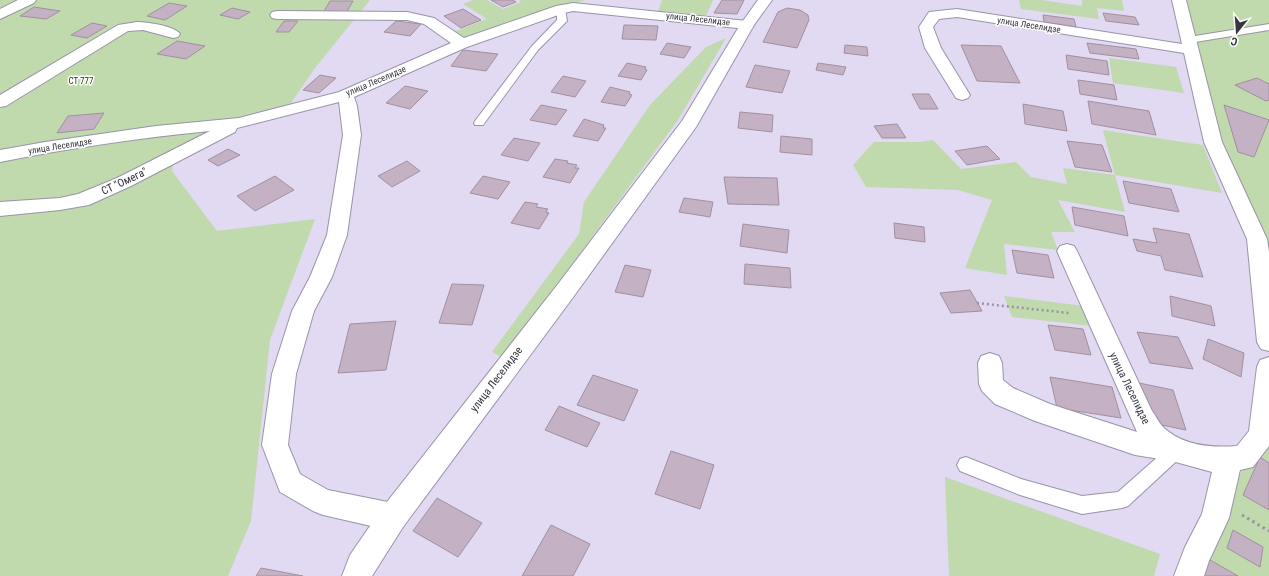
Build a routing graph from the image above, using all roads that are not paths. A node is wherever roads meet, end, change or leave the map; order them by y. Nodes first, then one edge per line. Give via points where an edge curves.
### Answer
1 (29, 0) edge
2 (765, 0) edge
3 (1179, 0) edge
4 (561, 9) junction
5 (0, 15) edge
6 (277, 15) dead end
7 (747, 25) junction
8 (1269, 27) edge
9 (173, 34) dead end
10 (462, 44) junction
11 (1190, 45) junction
12 (345, 95) junction
13 (962, 95) dead end
14 (0, 102) edge
15 (239, 123) junction
16 (479, 123) dead end
17 (0, 156) edge
18 (0, 208) edge
19 (1263, 242) edge
20 (1067, 251) dead end
21 (1269, 342) edge
22 (990, 363) dead end
23 (1269, 367) edge
24 (1176, 451) junction
25 (1229, 459) junction
26 (966, 465) dead end
27 (393, 517) junction
28 (357, 576) edge
29 (1189, 576) edge

1 - 5 street
2 - 7 street, улица Леселидзе
3 - 11 street
4 - 7 street, улица Леселидзе via 585,7
4 - 10 street, улица Леселидзе
4 - 16 lane via 562,21 536,48
6 - 10 street via 407,16 429,21
7 - 27 street, улица Леселидзе via 690,123
8 - 11 lane
9 - 14 street via 147,25 123,28
10 - 12 street, улица Леселидзе
11 - 13 street, улица Леселидзе via 957,13 934,15 926,27 933,48
11 - 19 street via 1213,142
12 - 15 street, улица Леселидзе
12 - 27 street via 349,106 352,135 337,235 321,277 303,310 284,374 275,445 290,483 323,502
15 - 17 street, улица Леселидзе via 156,131
15 - 18 street, СТ "Омега" via 124,182 82,200
19 - 21 street
20 - 24 street, улица Леселидзе via 1143,419 1154,435
22 - 24 street via 991,384 1004,396 1044,413 1135,443
23 - 25 street, улица Леселидзе via 1262,435 1244,458
24 - 25 street, улица Леселидзе via 1213,460
24 - 26 lane via 1122,500 1082,505 1020,487
25 - 29 street via 1215,518 1195,557
27 - 28 street, улица Леселидзе

